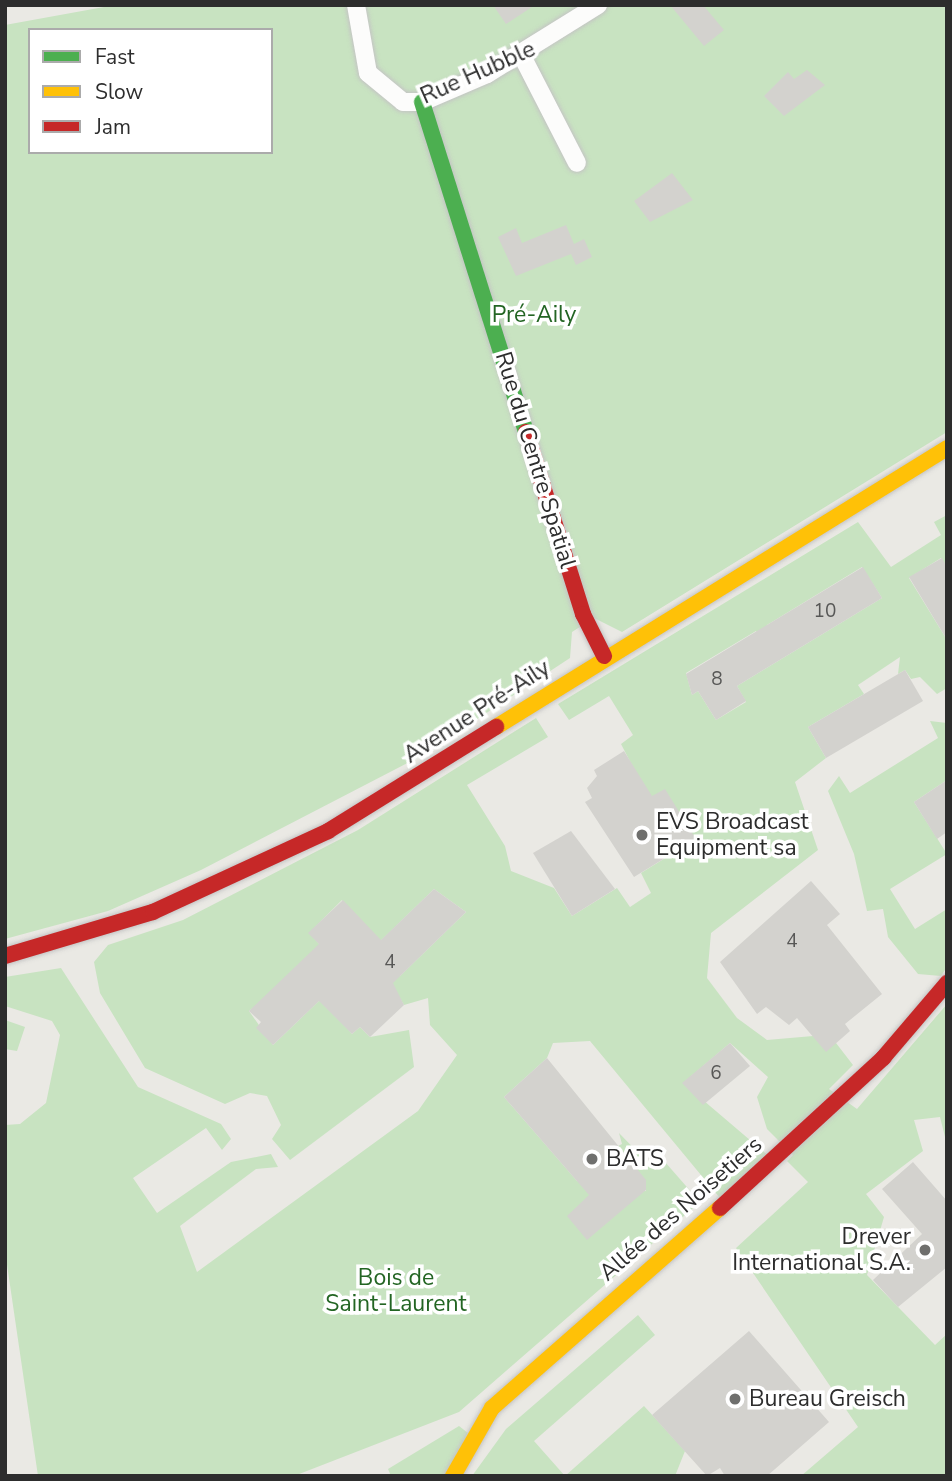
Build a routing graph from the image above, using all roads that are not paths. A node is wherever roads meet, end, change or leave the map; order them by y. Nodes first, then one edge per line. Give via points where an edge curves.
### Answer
1 (356, 5) edge
2 (598, 5) edge
3 (522, 56) junction
4 (422, 102) junction
5 (577, 163) dead end
6 (947, 448) edge
7 (604, 656) junction
8 (5, 956) edge
9 (947, 983) edge
10 (453, 1476) edge

1 - 4 street, Rue Hubble via 363,61 403,102
2 - 3 street, Rue Hubble
3 - 4 street, Rue Hubble
3 - 5 street
4 - 7 street, Rue du Centre Spatial via 583,614
6 - 7 street, Avenue Pré-Aily
7 - 8 street, Avenue Pré-Aily via 328,831 153,912
9 - 10 street, Allée des Noisetiers via 883,1058 821,1118 492,1408

